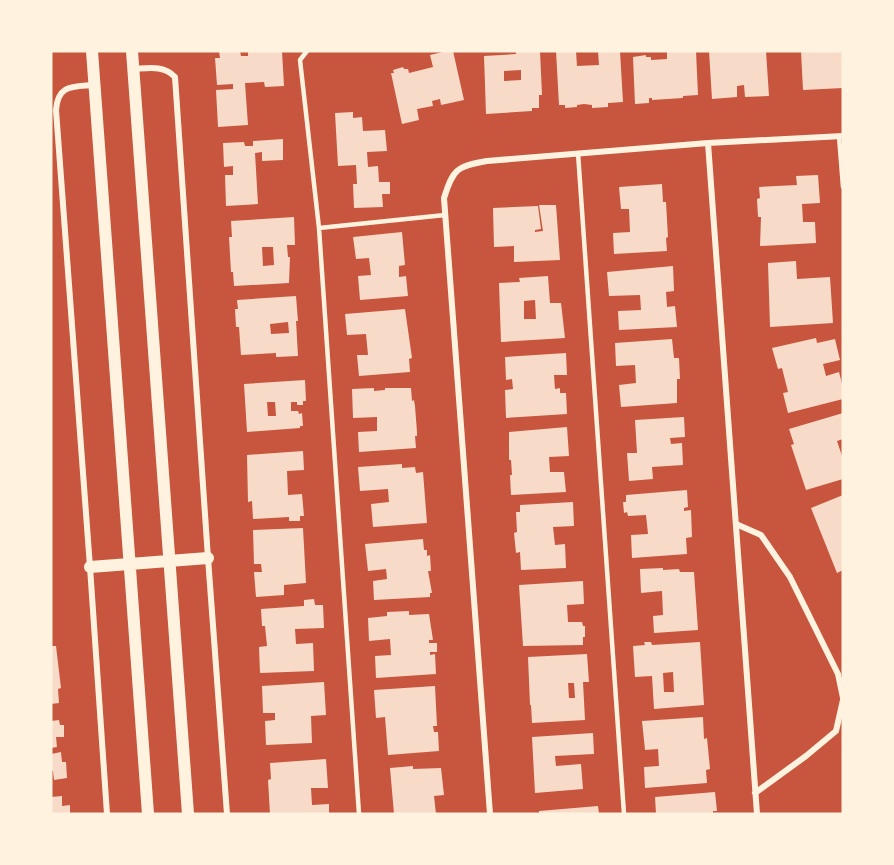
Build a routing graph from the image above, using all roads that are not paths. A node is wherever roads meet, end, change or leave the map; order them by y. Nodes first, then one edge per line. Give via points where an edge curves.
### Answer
1 (92, 51) edge
2 (132, 51) edge
3 (307, 51) edge
4 (133, 69) junction
5 (94, 85) junction
6 (841, 136) edge
7 (708, 143) junction
8 (578, 153) junction
9 (843, 187) edge
10 (445, 215) junction
11 (319, 228) junction
12 (736, 524) junction
13 (208, 558) junction
14 (169, 562) junction
15 (130, 564) junction
16 (90, 567) junction
17 (843, 699) edge
18 (755, 793) junction
19 (107, 814) edge
20 (148, 814) edge
21 (188, 814) edge
22 (227, 814) edge
23 (358, 814) edge
24 (490, 814) edge
25 (624, 814) edge
26 (757, 814) edge

1 - 5 main road
2 - 4 main road
3 - 11 lane via 300,60
4 - 13 street via 161,68 175,77
4 - 14 main road
5 - 15 main road
5 - 16 street via 70,87 61,92 56,110
6 - 7 street
6 - 9 lane
7 - 8 street
7 - 12 street
8 - 10 street via 469,164 455,172 447,186
8 - 25 lane
10 - 11 lane
10 - 24 street
11 - 23 lane
12 - 17 street via 761,535 790,577 838,674
12 - 18 street
13 - 14 main road
13 - 22 street
14 - 15 main road
14 - 21 main road
15 - 16 main road
15 - 20 main road
16 - 19 street
17 - 18 street via 836,731
18 - 26 street

